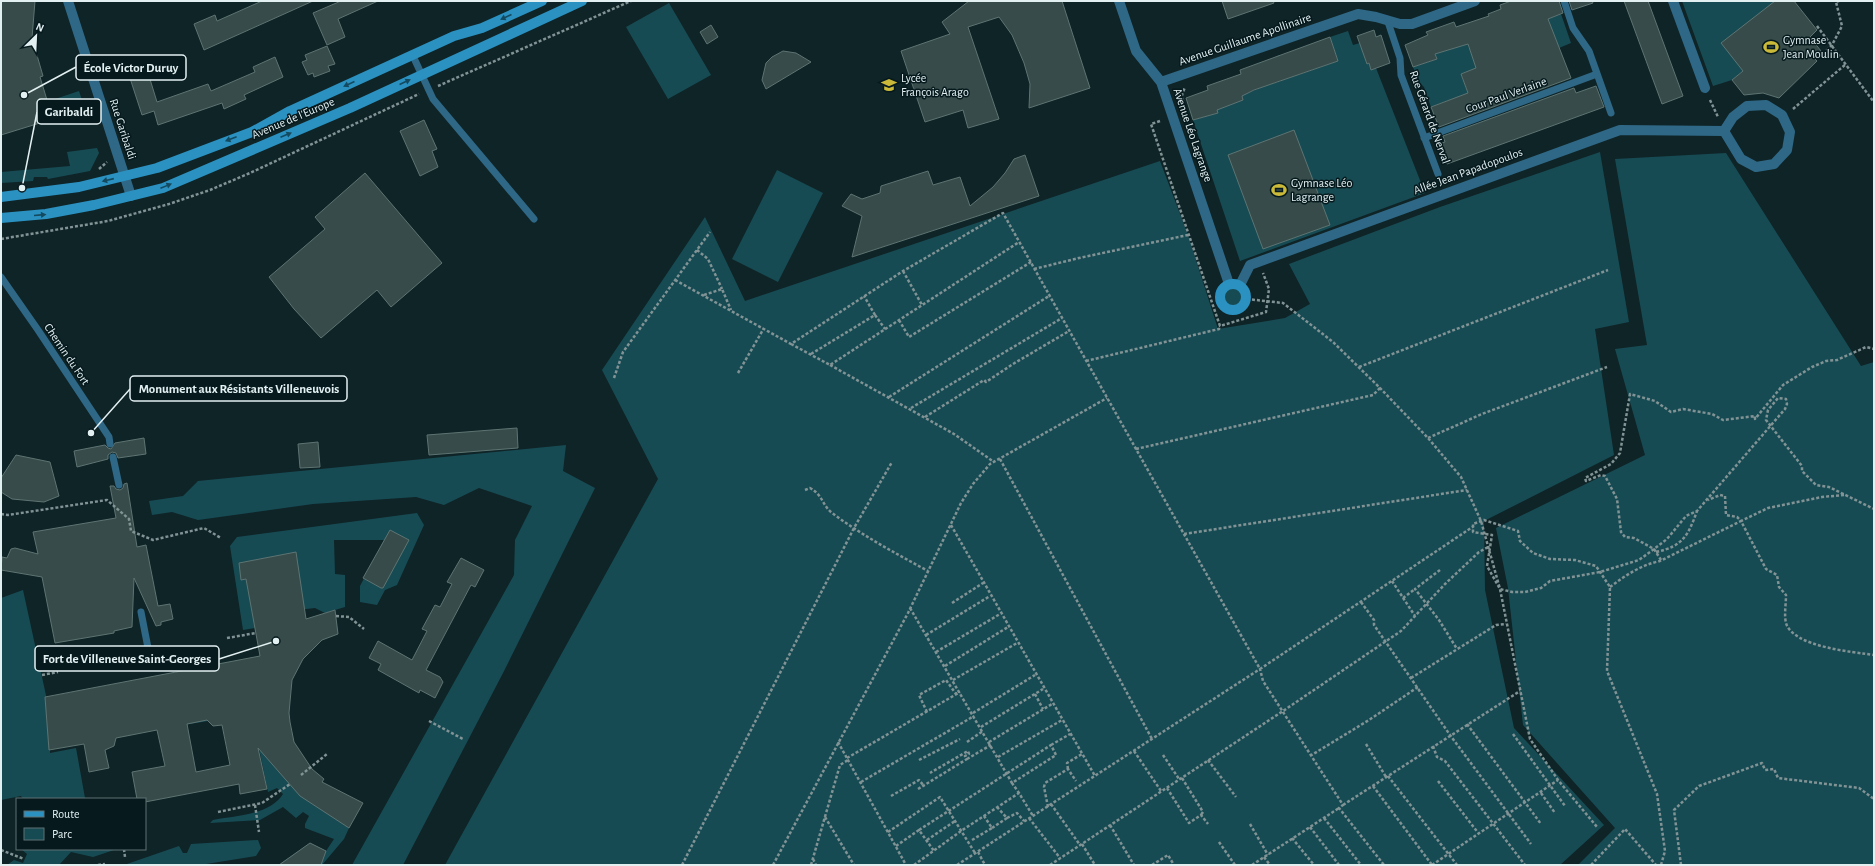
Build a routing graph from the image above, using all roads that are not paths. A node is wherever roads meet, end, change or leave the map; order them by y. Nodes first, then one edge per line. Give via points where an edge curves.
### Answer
1 (68, 1) edge
2 (542, 1) edge
3 (582, 1) edge
4 (1119, 1) edge
5 (1474, 1) edge
6 (1564, 1) edge
7 (1673, 1) edge
8 (1388, 22) junction
9 (413, 56) junction
10 (422, 74) junction
11 (1596, 74) junction
12 (1162, 82) junction
13 (1705, 88) road end
14 (1611, 113) dead end
15 (1724, 132) junction
16 (1424, 138) junction
17 (1438, 174) dead end
18 (125, 176) junction
19 (131, 196) junction
20 (1, 198) edge
21 (1, 218) edge
22 (534, 219) dead end
23 (1, 278) edge
24 (1234, 285) junction
25 (110, 444) dead end
26 (113, 457) dead end
27 (119, 485) dead end
28 (141, 612) dead end
29 (149, 653) dead end

1 - 18 street, Rue Garibaldi
2 -> 9 main road, Avenue de l'Europe via 482,28 454,36
3 - 10 main road, Avenue de l'Europe
4 - 12 street, Avenue Léo Lagrange via 1136,51
5 - 8 street, Avenue Guillaume Apollinaire via 1412,24
6 - 11 lane via 1573,28 1589,51
7 - 13 street
8 - 12 street, Avenue Guillaume Apollinaire via 1358,14
8 - 16 lane, Rue Gérard de Nerval via 1400,58 1401,75
9 - 10 lane
9 -> 18 main road, Avenue de l'Europe via 290,111 252,132 157,168
19 -> 10 main road, Avenue de l'Europe via 163,188
10 - 22 lane via 433,99
11 - 14 lane
11 - 16 lane, Cour Paul Verlaine
12 - 24 street, Avenue Léo Lagrange
15 - 15 street via 1741,159 1756,167 1774,164 1787,150 1790,132 1782,114 1766,105 1747,106 1733,118
15 - 24 street, Allée Jean Papadopoulos via 1620,130 1250,265
16 - 17 lane, Rue Gérard de Nerval
18 - 19 street, Rue Garibaldi
18 -> 20 main road, Avenue de l'Europe via 80,187
21 -> 19 main road, Avenue de l'Europe via 46,214
23 - 25 lane, Chemin du Fort via 109,437
24 - 24 main road via 1221,292 1220,302 1223,307 1232,311 1242,308 1247,298 1246,293
26 - 27 lane
28 - 29 lane

